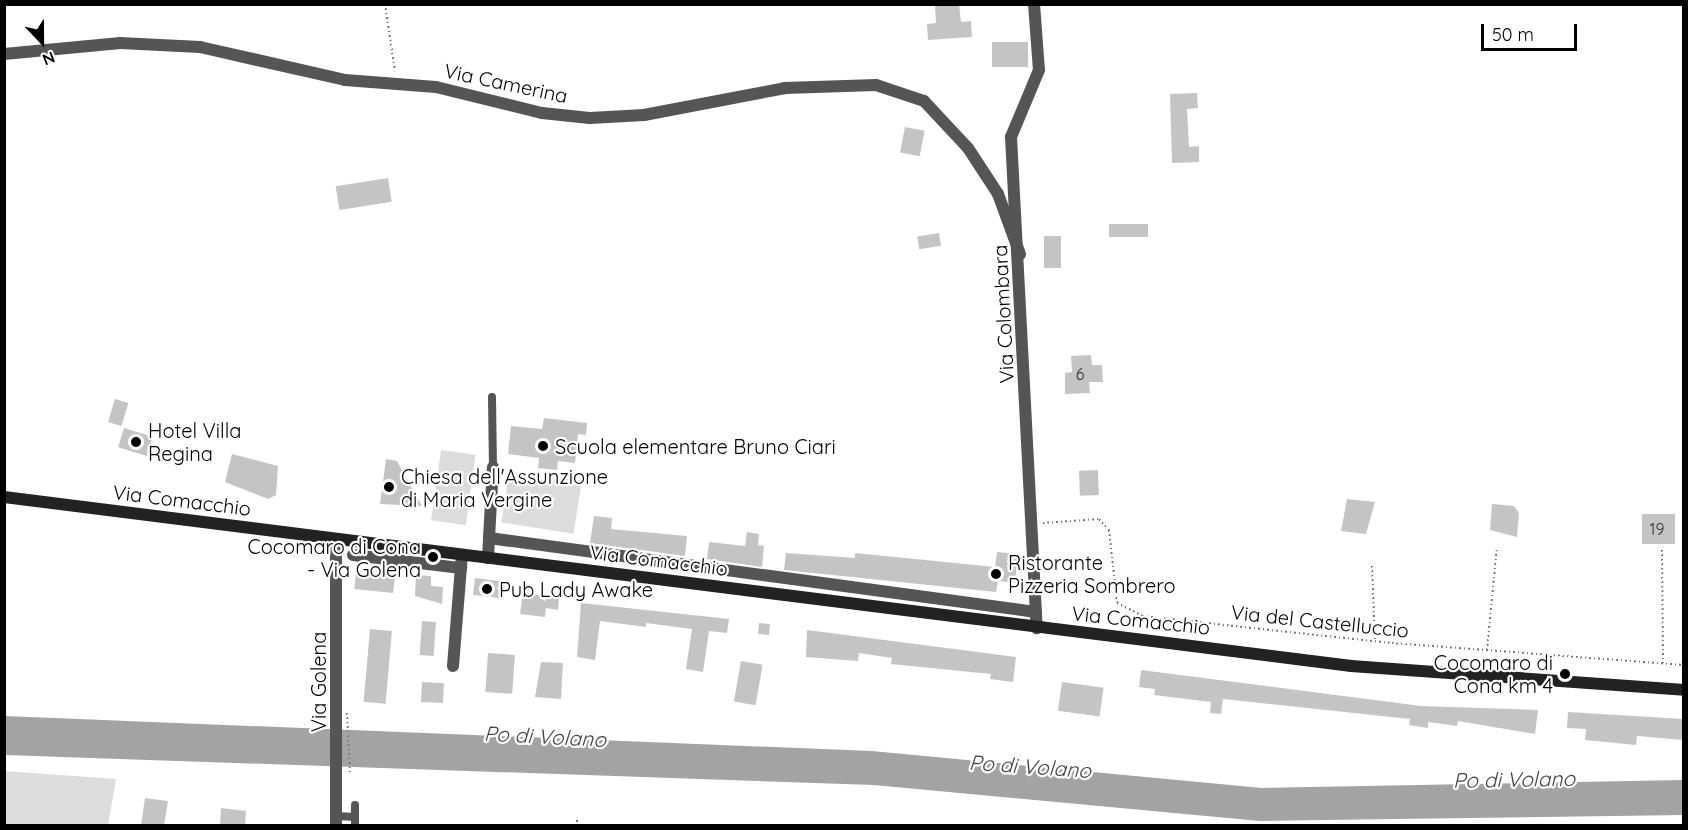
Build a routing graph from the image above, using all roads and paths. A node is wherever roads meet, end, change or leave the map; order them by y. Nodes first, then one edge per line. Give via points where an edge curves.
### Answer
1 (385, 4) edge
2 (1034, 4) edge
3 (4, 54) edge
4 (399, 85) junction
5 (1020, 254) junction
6 (492, 397) dead end
7 (493, 467) joint
8 (4, 497) edge
9 (1033, 531) junction
10 (489, 538) junction
11 (336, 539) junction
12 (1497, 547) dead end
13 (1662, 550) dead end
14 (585, 551) junction
15 (353, 555) dead end
16 (462, 555) junction
17 (488, 558) junction
18 (1372, 566) dead end
19 (461, 568) junction
20 (582, 570) junction
21 (728, 571) junction
22 (845, 586) junction
23 (725, 588) junction
24 (842, 603) junction
25 (1006, 609) junction
26 (1036, 612) junction
27 (1005, 624) junction
28 (1037, 628) junction
29 (1375, 641) junction
30 (1487, 650) junction
31 (1663, 663) junction
32 (1683, 665) edge
33 (453, 666) dead end
34 (1683, 690) edge
35 (355, 805) dead end
36 (577, 820) dead end
37 (336, 821) edge
38 (355, 821) edge
39 (577, 825) edge

1 - 4 path
2 - 5 street, Via Colombara via 1039,70 1011,137
3 - 4 street, Via Camerina via 110,43 175,44 345,80
4 - 5 street, Via Camerina via 590,118 644,115 785,88 876,85 924,101 969,148 998,194
5 - 9 street, Via Colombara
6 - 7 lane
7 - 10 street
8 - 11 main road, Via Comacchio
9 - 26 street, Via Colombara
9 - 29 path, Via del Castelluccio via 1053,519 1099,519 1109,530 1113,548 1113,591 1126,612
10 - 14 street, Via Comacchio
10 - 17 street
11 - 16 main road, Via Comacchio
11 - 37 street, Via Golena
12 - 30 path
13 - 31 path
14 - 20 street
14 - 21 street, Via Comacchio
15 - 19 street
16 - 17 main road, Via Comacchio
16 - 19 street
17 - 20 main road, Via Comacchio
18 - 29 path
19 - 33 street
20 - 23 main road, Via Comacchio
21 - 22 street, Via Comacchio
21 - 23 street
22 - 24 street
22 - 25 street, Via Comacchio
23 - 24 main road, Via Comacchio
24 - 27 main road, Via Comacchio
25 - 26 street, Via Comacchio
25 - 27 street
26 - 28 street, Via Colombara
27 - 28 main road, Via Comacchio
28 - 34 main road, Via Comacchio via 1402,671
29 - 30 path, Via del Castelluccio
30 - 31 path, Via del Castelluccio
31 - 32 path, Via del Castelluccio
35 - 38 lane
36 - 39 path
37 - 38 lane

